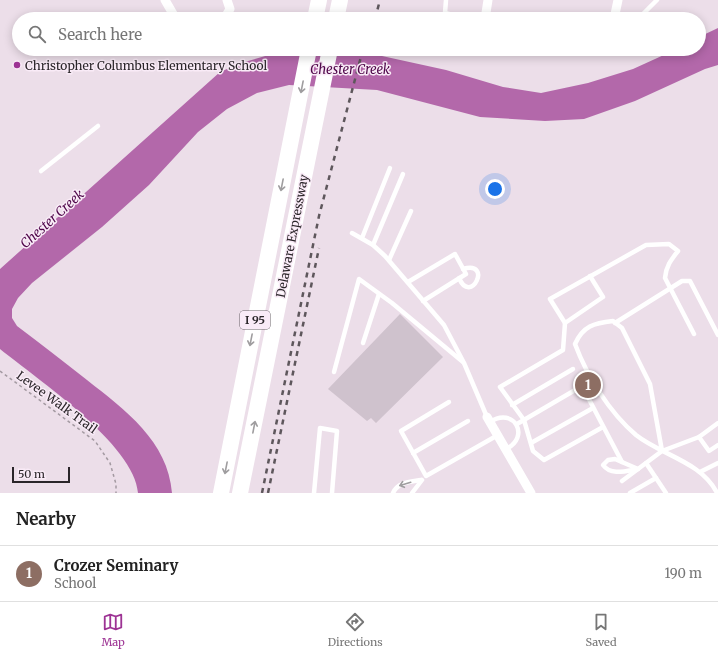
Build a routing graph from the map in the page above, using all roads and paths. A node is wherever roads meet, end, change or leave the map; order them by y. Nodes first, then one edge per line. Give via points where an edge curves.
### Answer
1 (165, 0) edge
2 (227, 0) edge
3 (319, 0) edge
4 (340, 0) edge
5 (446, 0) edge
6 (488, 0) edge
7 (618, 0) edge
8 (657, 0) edge
9 (172, 12) edge
10 (228, 12) edge
11 (316, 12) edge
12 (337, 12) edge
13 (445, 12) edge
14 (485, 12) edge
15 (615, 12) edge
16 (645, 12) edge
17 (308, 56) edge
18 (329, 56) edge
19 (98, 126) dead end
20 (390, 168) dead end
21 (41, 171) dead end
22 (403, 174) dead end
23 (411, 211) dead end
24 (352, 234) dead end
25 (362, 238) junction
26 (373, 245) junction
27 (389, 260) junction
28 (464, 269) junction
29 (590, 276) junction
30 (459, 278) junction
31 (408, 282) junction
32 (670, 288) junction
33 (379, 294) junction
34 (423, 301) junction
35 (565, 323) junction
36 (615, 323) junction
37 (694, 334) dead end
38 (718, 334) edge
39 (363, 343) dead end
40 (464, 363) junction
41 (573, 369) dead end
42 (0, 371) edge
43 (334, 372) dead end
44 (449, 402) dead end
45 (512, 405) junction
46 (593, 408) junction
47 (488, 419) junction
48 (524, 420) junction
49 (468, 421) dead end
50 (718, 423) edge
51 (517, 424) junction
52 (603, 426) junction
53 (498, 436) junction
54 (699, 437) junction
55 (531, 443) junction
56 (718, 445) edge
57 (506, 449) junction
58 (662, 451) junction
59 (413, 453) junction
60 (622, 462) junction
61 (646, 463) junction
62 (718, 463) edge
63 (638, 469) junction
64 (700, 472) junction
65 (426, 476) junction
66 (656, 478) junction
67 (421, 480) junction
68 (622, 481) dead end
69 (116, 493) edge
70 (221, 493) edge
71 (240, 493) edge
72 (314, 493) edge
73 (332, 493) edge
74 (393, 493) edge
75 (412, 493) edge
76 (531, 493) edge
77 (630, 493) edge
78 (666, 493) edge
79 (717, 493) edge

1 - 9 street
2 - 10 street via 230,8
3 - 11 highway
4 - 12 highway
5 - 13 lane
6 - 14 street
7 - 15 street
8 - 16 lane
17 -> 70 highway, Delaware Expressway / I 95
71 -> 18 highway, Delaware Expressway / I 95
19 - 21 lane
20 - 25 lane
22 - 26 lane
23 - 27 lane
24 - 25 lane
25 - 26 lane
26 - 27 lane
27 - 31 lane
28 - 30 lane via 466,274
28 - 30 lane via 474,269 479,279 472,287 466,287 461,284
28 - 31 lane via 455,254
29 - 32 lane via 646,245 669,244 678,251 666,270 665,278
29 - 35 lane via 603,298
29 - 35 lane via 550,299
30 - 34 lane
31 - 34 lane
32 - 36 lane
32 - 37 lane
32 - 38 lane via 682,281 690,281
33 - 39 lane
33 - 40 lane
33 - 43 lane via 359,279
34 - 40 lane via 444,325
35 - 45 lane via 563,350 500,388
36 - 58 lane via 622,328 650,384
36 - 58 lane via 597,322 585,327 575,344 610,408 637,436
40 - 47 lane
41 - 45 lane
42 - 69 path, Levee Walk Trail via 95,441 110,463
44 - 59 lane via 401,431
45 - 48 lane
46 - 48 lane via 582,386
46 - 52 lane
46 - 55 lane
47 - 51 lane via 504,416
47 - 53 street
48 - 51 lane
48 - 55 lane
49 - 59 lane
50 - 54 lane
51 - 57 lane via 517,439
52 - 55 lane via 544,460 533,451
52 - 60 lane
53 - 57 street
53 - 65 lane
54 - 56 lane via 709,451
54 - 58 lane
57 - 76 street
58 - 61 lane
58 - 64 lane
59 - 65 lane
60 - 63 lane
60 - 63 lane via 616,459 608,460 603,465 614,472
61 - 63 lane
61 - 66 lane
62 - 64 lane
63 - 68 lane
64 - 79 lane
65 - 67 lane
66 - 77 lane
66 - 78 lane
67 -> 74 lane via 402,484 396,487
67 - 75 lane
72 - 73 lane via 320,428 337,432

